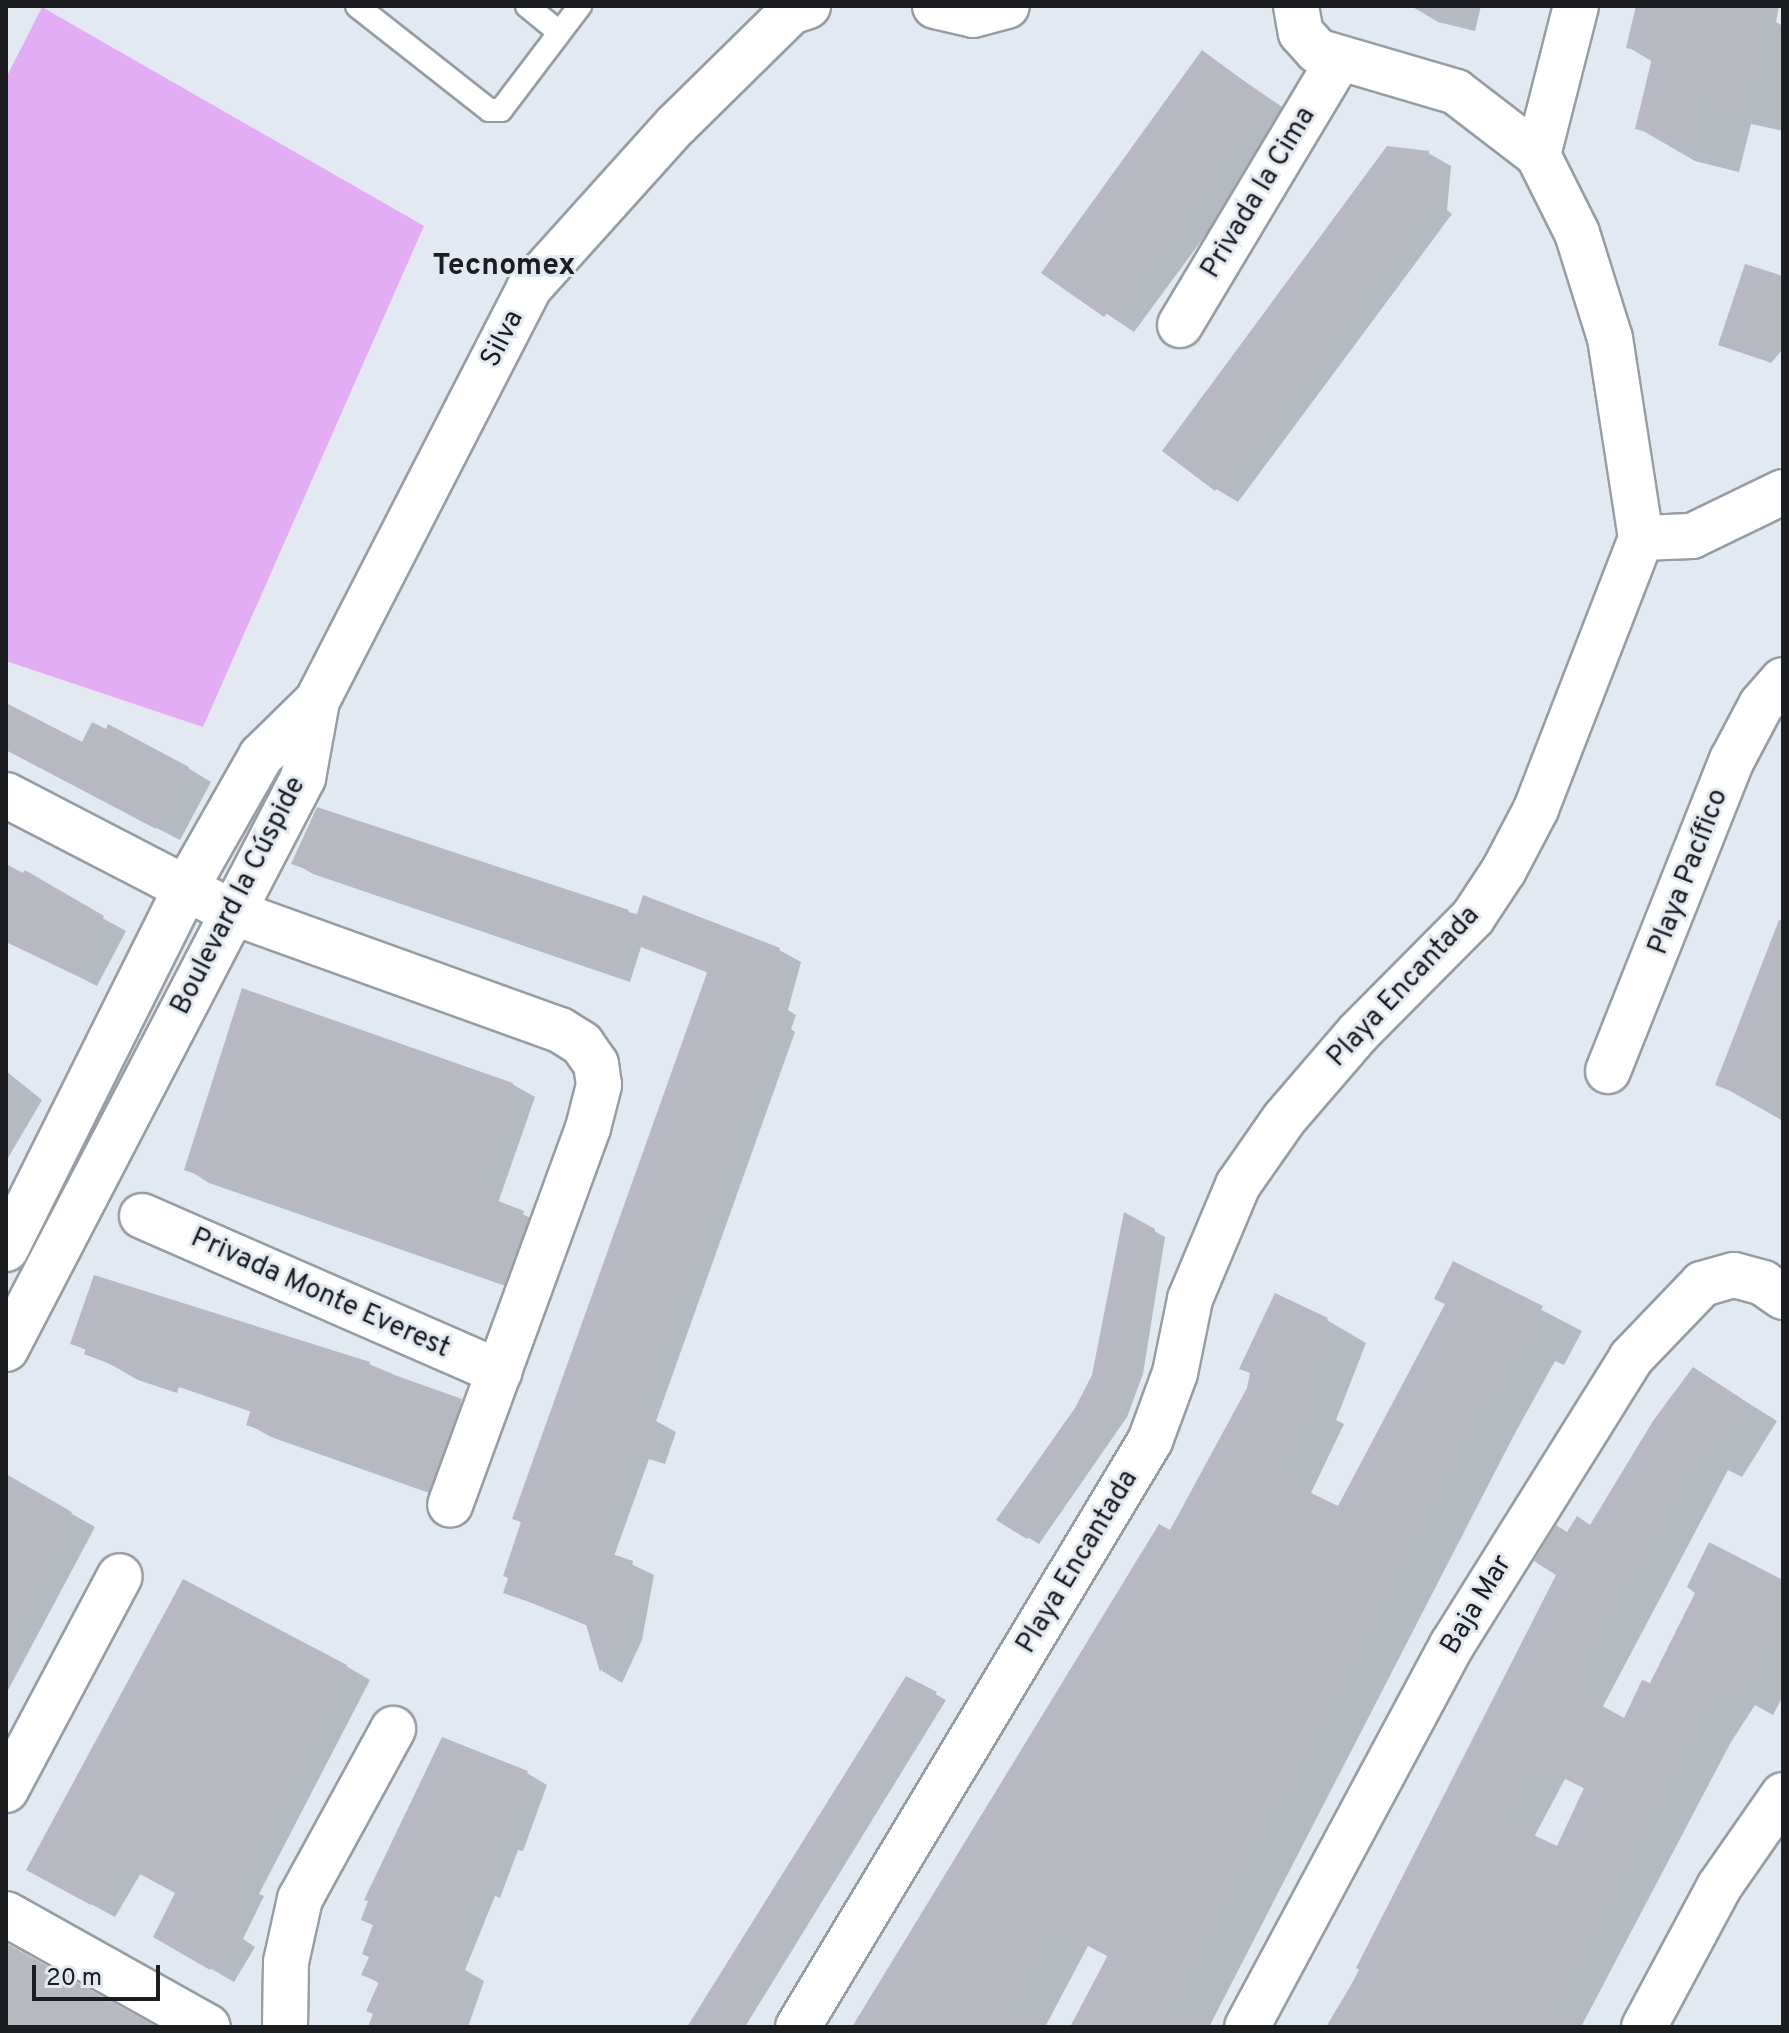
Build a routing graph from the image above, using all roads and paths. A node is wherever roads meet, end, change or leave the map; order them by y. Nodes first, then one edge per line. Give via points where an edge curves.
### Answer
1 (357, 6) edge
2 (527, 6) edge
3 (580, 6) edge
4 (808, 6) edge
5 (935, 6) edge
6 (1007, 6) edge
7 (1296, 6) edge
8 (1576, 6) edge
9 (559, 32) junction
10 (1338, 61) junction
11 (1538, 155) junction
12 (1180, 325) dead end
13 (1783, 492) edge
14 (1641, 538) junction
15 (1783, 680) edge
16 (317, 701) junction
17 (6, 795) edge
18 (186, 888) junction
19 (232, 912) junction
20 (1608, 1071) dead end
21 (142, 1216) dead end
22 (6, 1249) edge
23 (1783, 1297) edge
24 (6, 1349) edge
25 (499, 1372) junction
26 (450, 1505) dead end
27 (120, 1576) dead end
28 (393, 1729) dead end
29 (6, 1790) edge
30 (1783, 1795) edge
31 (6, 1914) edge
32 (208, 2027) edge
33 (285, 2027) edge
34 (798, 2027) edge
35 (1247, 2027) edge
36 (1644, 2027) edge

1 - 9 lane via 489,110 501,110
2 - 9 lane
3 - 9 lane
4 - 16 street, Silva via 791,12 676,125 529,288
5 - 6 street via 973,15
7 - 10 street, Playa Encantada via 1308,43
8 - 11 street
10 - 11 street, Playa Encantada via 1401,73 1456,92
10 - 12 street, Privada la Cima
11 - 14 street, Playa Encantada via 1577,233 1610,338
13 - 14 street via 1692,536
14 - 34 street, Playa Encantada via 1536,809 1504,870 1473,917 1358,1033 1284,1119 1238,1185 1190,1299 1175,1373 1150,1441
15 - 20 street, Playa Pacífico via 1761,705 1732,760
16 - 18 street, Boulevard la Cúspide via 261,756
16 - 19 street, Boulevard la Cúspide via 303,778
17 - 18 street
18 - 19 street
18 - 22 street, Boulevard la Cúspide
19 - 24 street, Boulevard la Cúspide
19 - 25 street via 560,1030 582,1044 596,1064 599,1085 588,1128
21 - 25 street, Privada Monte Everest
23 - 35 street, Baja Mar via 1763,1283 1734,1275 1702,1284 1631,1358 1452,1645
25 - 26 street
27 - 29 street
28 - 33 street via 300,1899 286,1962
30 - 36 street via 1719,1887
31 - 32 street

